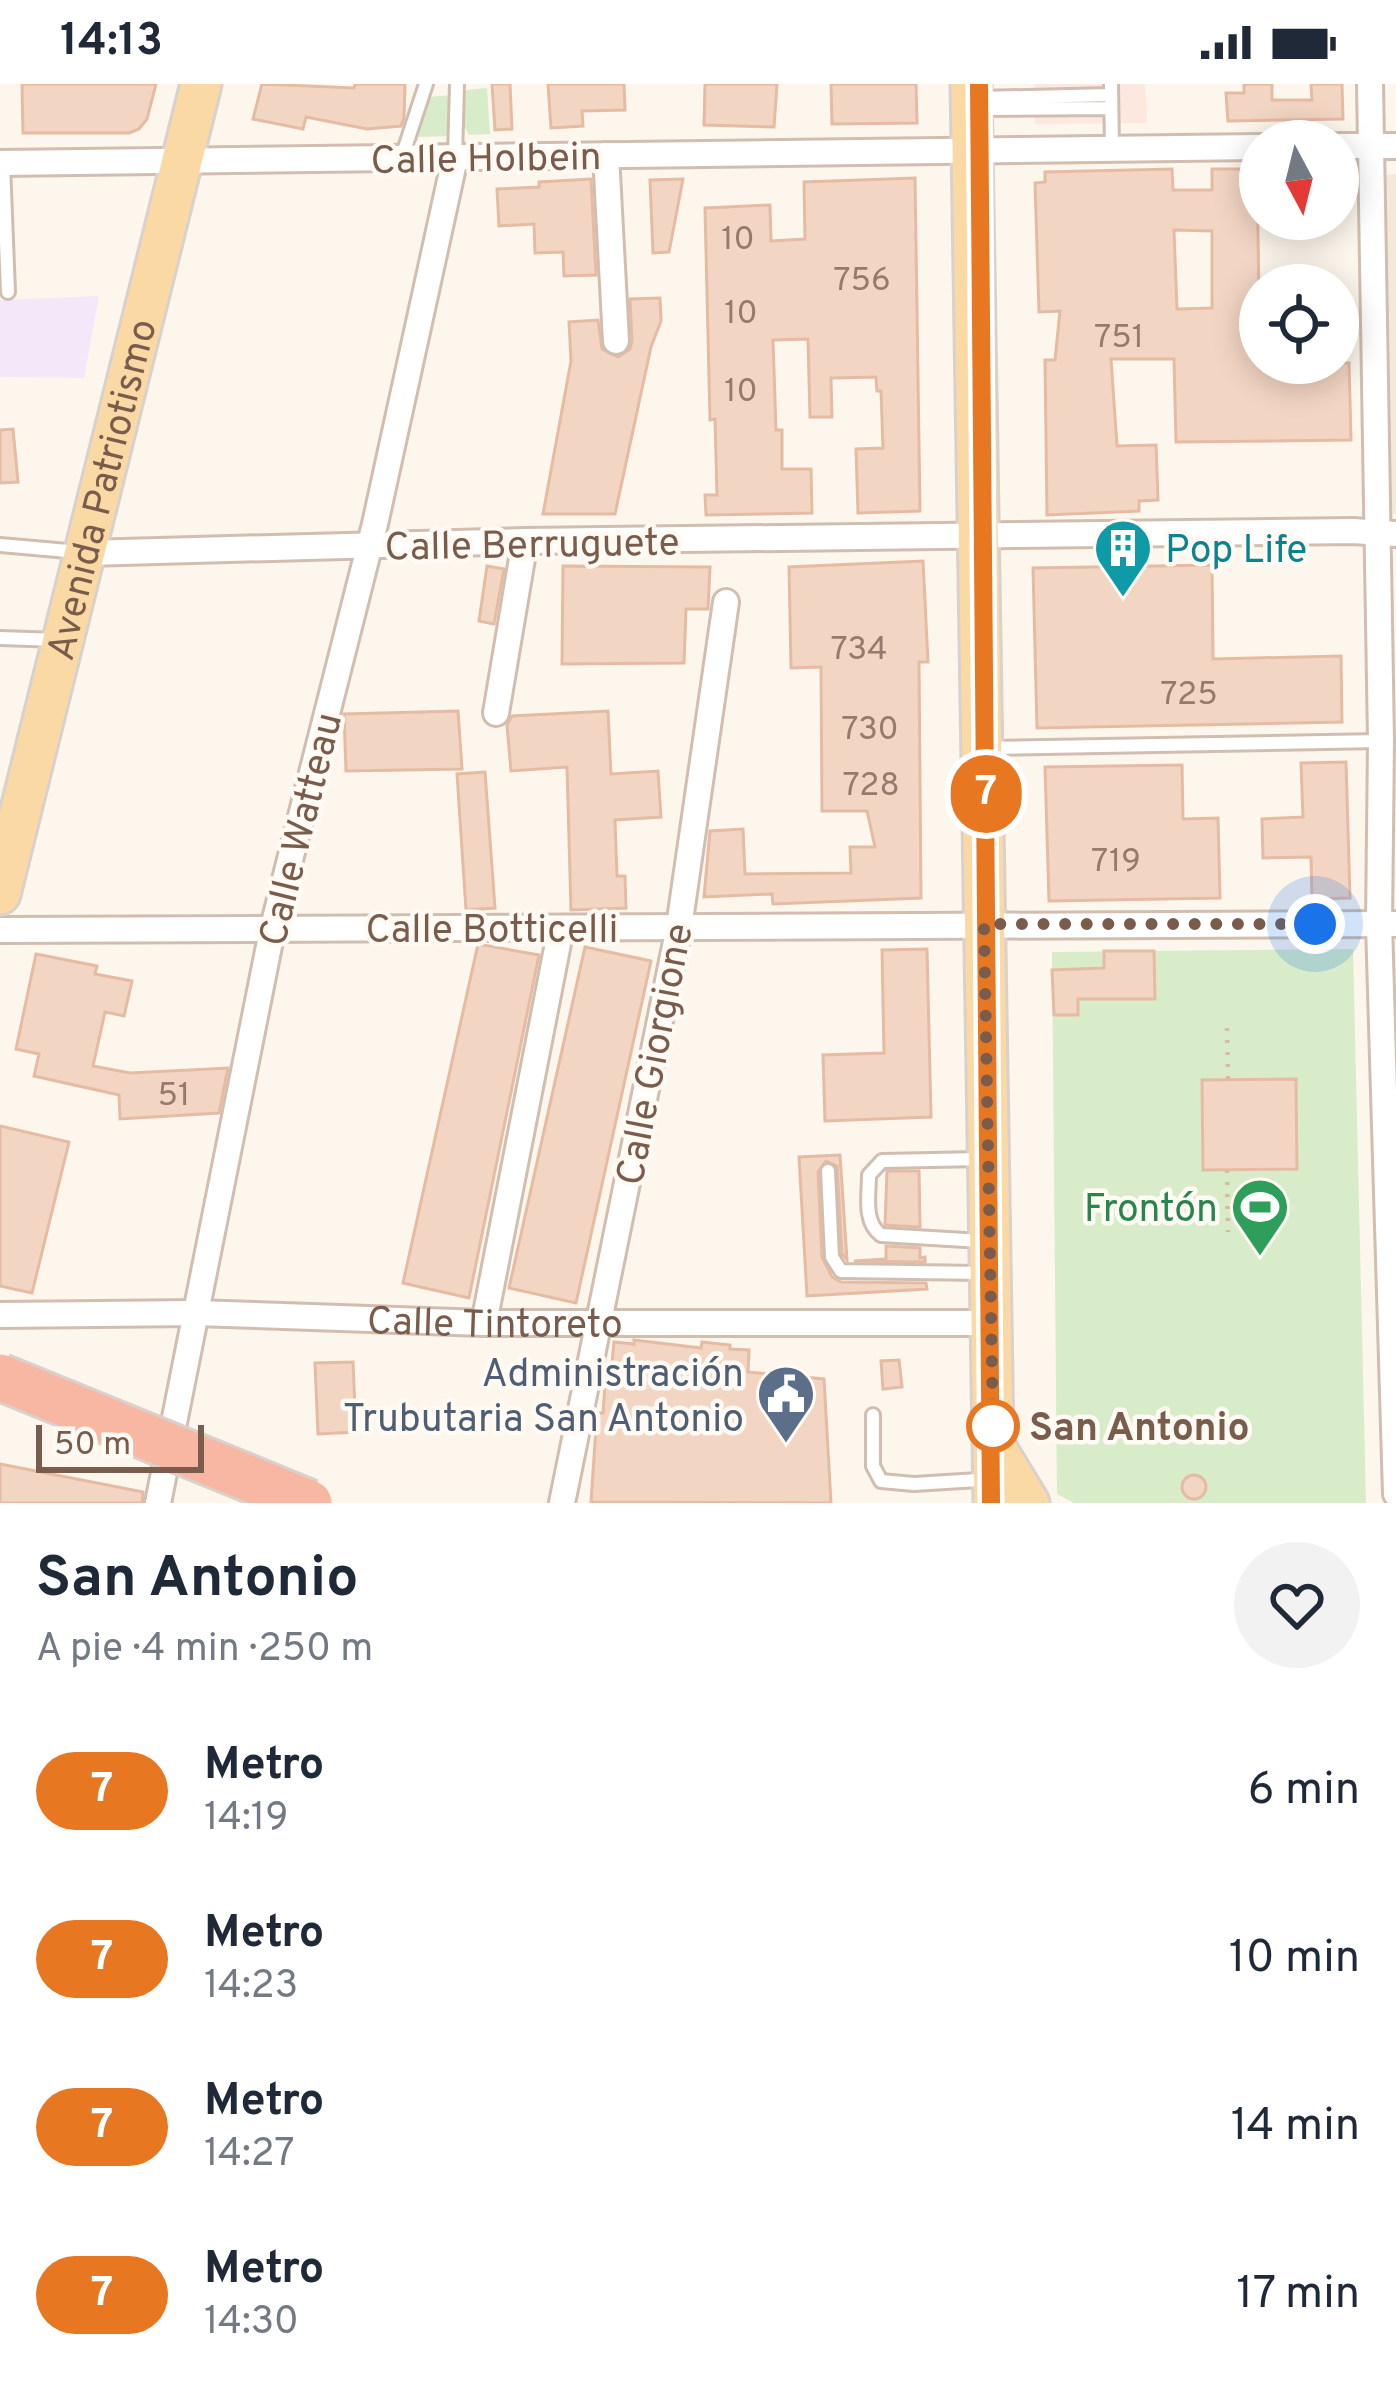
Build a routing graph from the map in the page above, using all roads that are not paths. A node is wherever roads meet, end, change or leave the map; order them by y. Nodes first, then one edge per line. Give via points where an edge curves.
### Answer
1 (202, 84) edge
2 (426, 84) edge
3 (457, 84) edge
4 (1370, 84) edge
5 (1111, 96) edge
6 (972, 97) edge
7 (1383, 146) edge
8 (1239, 147) edge
9 (972, 148) junction
10 (1112, 148) junction
11 (605, 155) junction
12 (402, 158) junction
13 (455, 158) junction
14 (182, 161) junction
15 (2, 163) edge
16 (8, 292) dead end
17 (616, 341) dead end
18 (1386, 533) edge
19 (978, 536) junction
20 (525, 541) junction
21 (0, 545) edge
22 (368, 547) junction
23 (86, 553) junction
24 (726, 602) dead end
25 (0, 638) edge
26 (65, 640) junction
27 (496, 713) dead end
28 (1381, 741) junction
29 (982, 748) junction
30 (0, 894) edge
31 (984, 924) junction
32 (1388, 924) edge
33 (679, 927) junction
34 (561, 928) junction
35 (0, 930) edge
36 (272, 931) junction
37 (988, 1159) junction
38 (828, 1171) dead end
39 (990, 1257) junction
40 (195, 1313) junction
41 (0, 1315) edge
42 (484, 1323) junction
43 (601, 1323) junction
44 (991, 1323) junction
45 (1394, 1350) edge
46 (0, 1360) edge
47 (0, 1377) edge
48 (0, 1390) edge
49 (873, 1415) dead end
50 (993, 1442) junction
51 (170, 1443) junction
52 (1396, 1494) edge
53 (981, 1495) edge
54 (158, 1503) edge
55 (284, 1503) edge
56 (309, 1503) edge
57 (329, 1503) edge
58 (562, 1503) edge
59 (1029, 1503) edge

1 - 14 main road, Avenida Patriotismo
2 - 12 lane
3 - 13 lane
4 - 7 street
5 - 6 lane
5 - 10 lane
6 - 9 main road
7 - 18 street
8 - 10 street, Calle Holbein
9 - 10 street, Calle Holbein
9 - 11 street, Calle Holbein
9 - 19 main road
11 - 13 street, Calle Holbein
11 - 17 street
12 - 13 street, Calle Holbein
12 - 14 street, Calle Holbein
13 - 22 street, Calle Watteau
14 - 15 street, Calle Holbein
14 - 23 main road, Avenida Patriotismo
15 - 16 lane
18 - 19 street, Calle Berruguete
18 - 28 street
19 - 20 street, Calle Berruguete
19 - 29 main road
20 - 22 street, Calle Berruguete
20 - 27 street
21 - 23 lane
22 - 23 street, Calle Berruguete
22 - 36 street, Calle Watteau
23 - 26 main road, Avenida Patriotismo
24 - 33 street, Calle Giorgione
25 - 26 lane
26 - 30 main road, Avenida Patriotismo
28 - 29 lane
28 - 32 street
29 - 31 main road
31 - 32 street, Calle Botticelli
31 - 33 street, Calle Botticelli
31 - 37 main road
32 - 45 street
33 - 34 street, Calle Botticelli
33 - 43 street, Calle Giorgione
34 - 36 street, Calle Botticelli
34 - 42 street
35 - 36 street, Calle Botticelli
36 - 40 street, Calle Watteau
37 - 39 main road
37 - 39 lane via 882,1161 869,1175 869,1197 872,1229 881,1235
38 - 39 lane via 832,1257 841,1271
39 - 44 main road
40 - 41 street, Calle Tintoreto
40 - 42 street, Calle Tintoreto
40 - 51 street, Calle Watteau
42 - 43 street, Calle Tintoreto
43 - 44 street, Calle Tintoreto
43 - 58 street, Calle Giorgione
44 - 50 main road
45 - 52 street
46 - 51 main road
47 - 56 highway, bridge
48 - 51 main road
49 - 53 lane via 873,1466 881,1481
50 - 53 main road
50 - 59 main road
51 - 54 street, Calle Watteau
51 - 55 main road
51 - 57 main road

